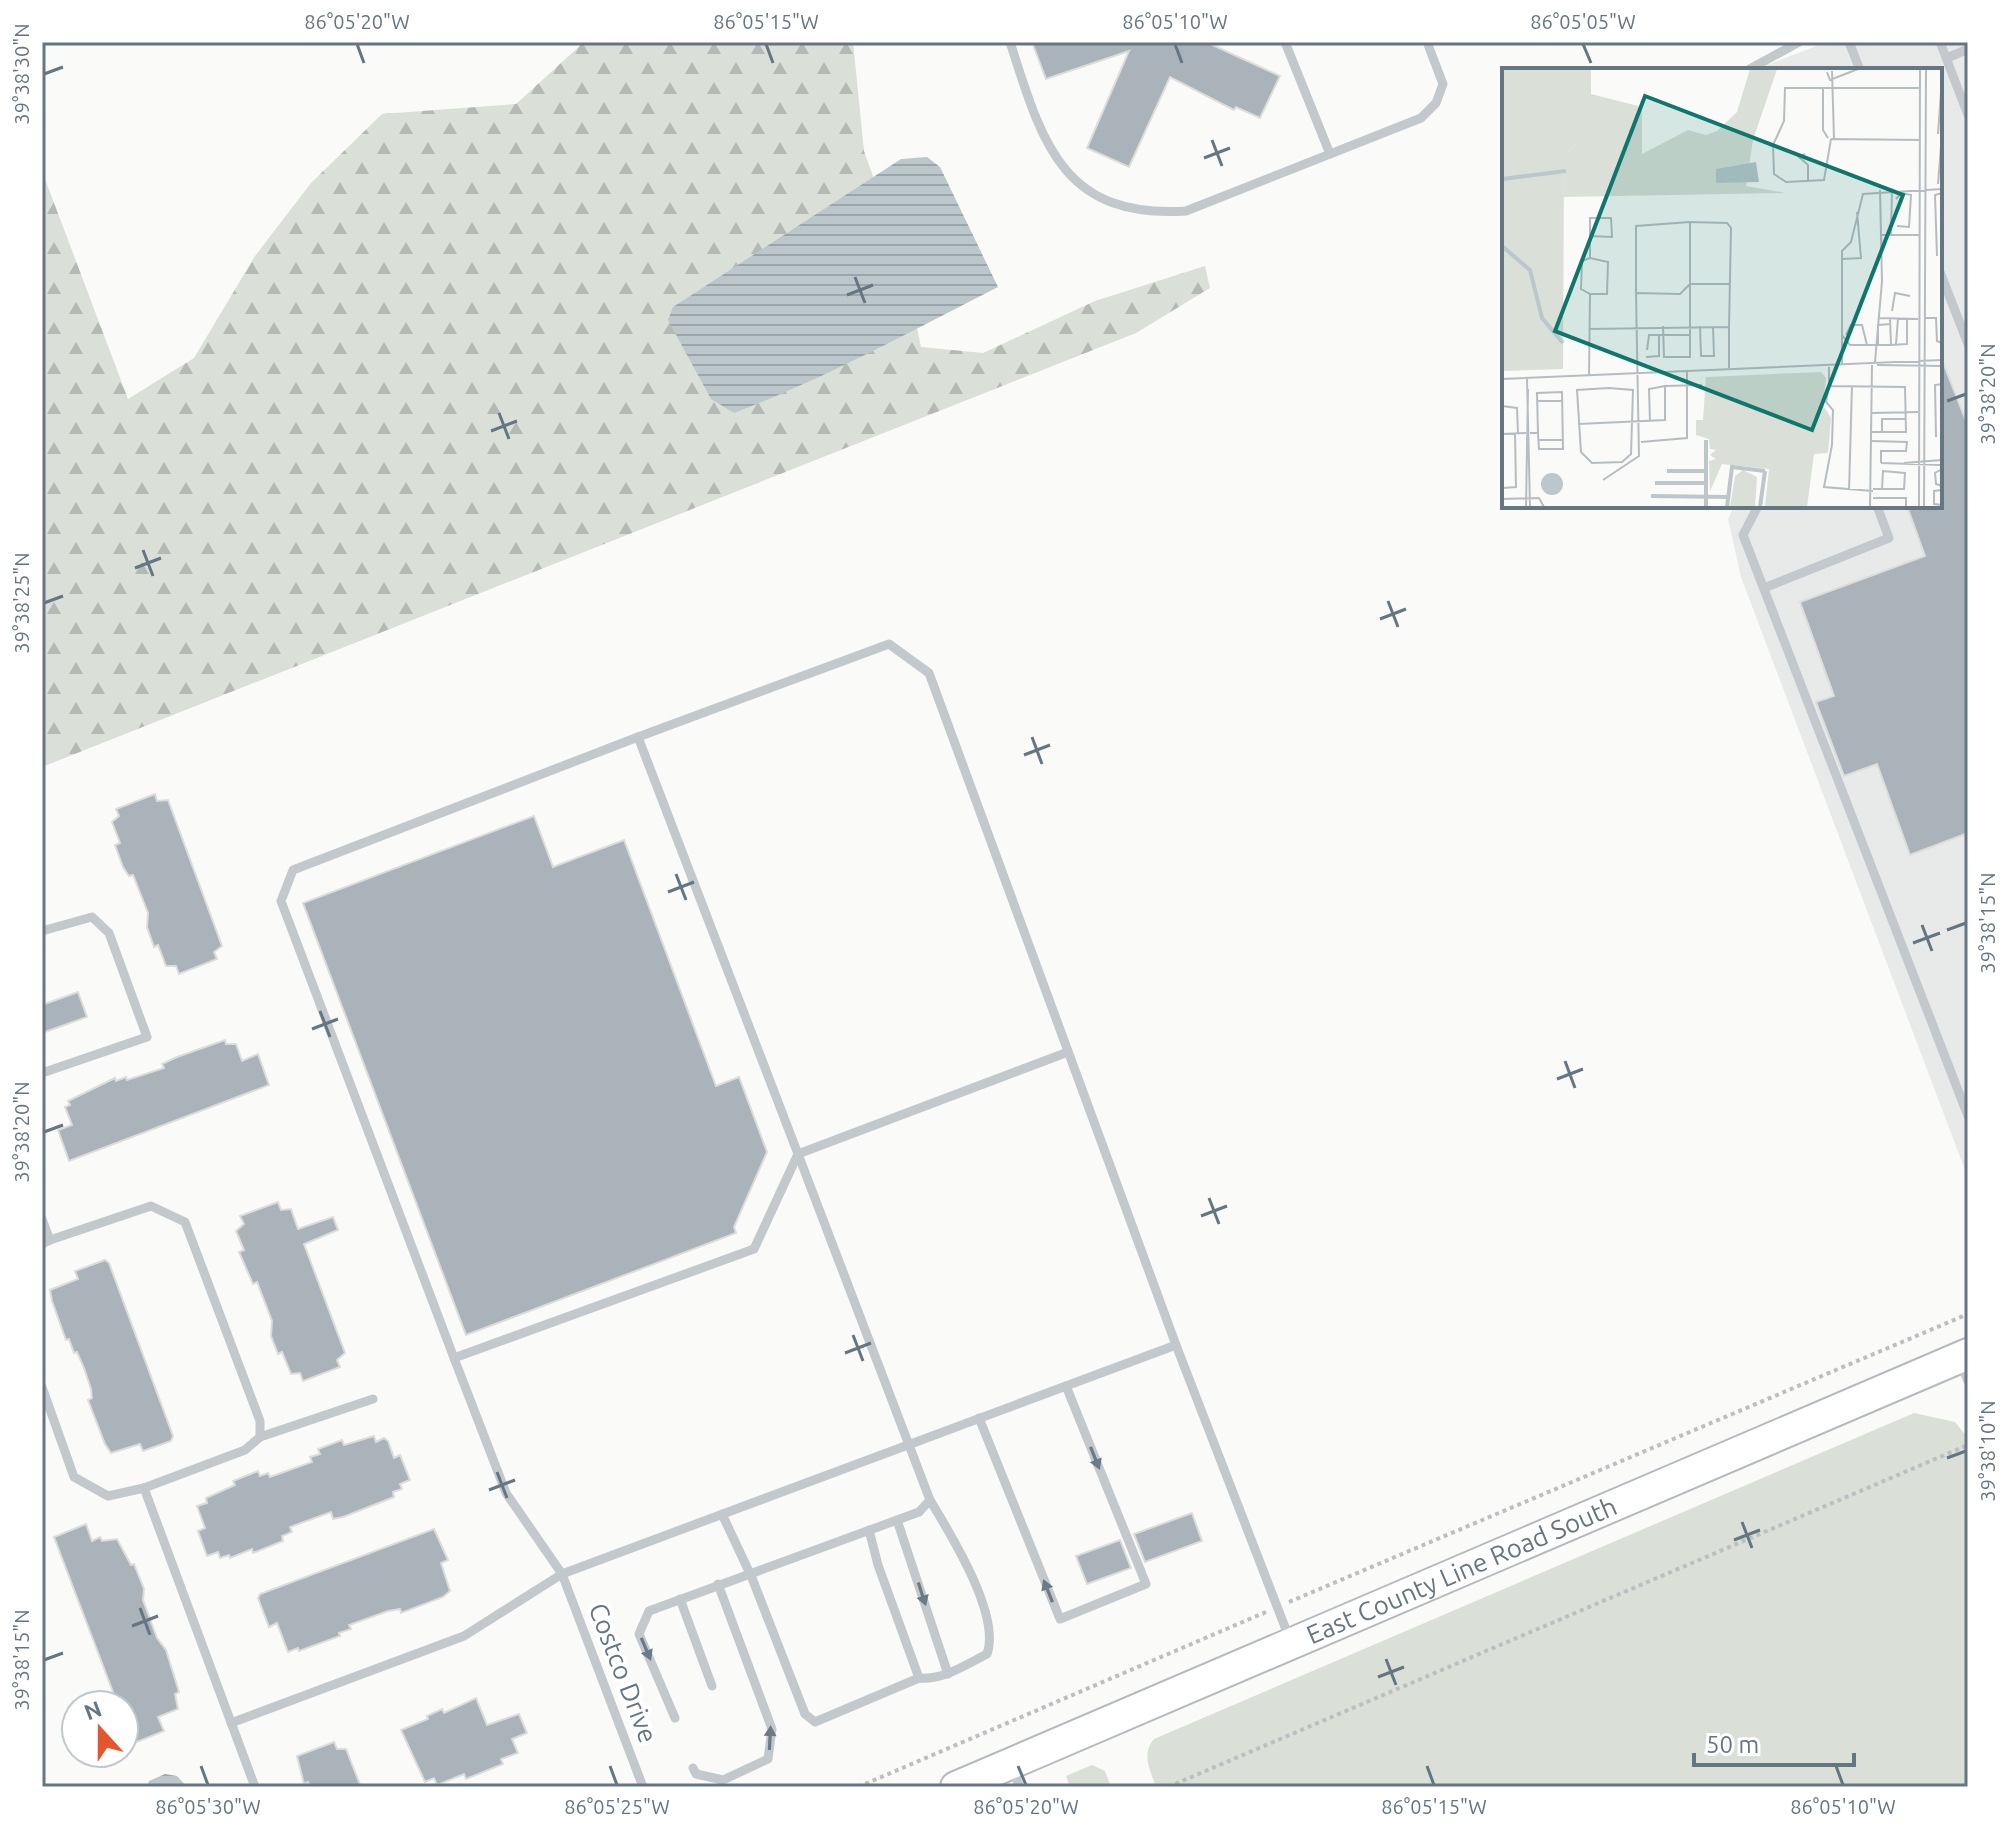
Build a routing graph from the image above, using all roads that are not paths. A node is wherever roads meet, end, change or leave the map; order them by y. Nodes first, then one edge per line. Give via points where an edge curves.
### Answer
1 (1010, 42) edge
2 (1285, 42) edge
3 (1427, 42) edge
4 (1799, 42) edge
5 (1849, 42) edge
6 (1940, 42) edge
7 (1968, 49) edge
8 (1947, 58) junction
9 (1752, 68) edge
10 (1859, 68) edge
11 (1968, 115) edge
12 (1330, 154) junction
13 (1942, 276) edge
14 (1965, 327) edge
15 (1968, 344) edge
16 (1757, 508) edge
17 (1878, 508) edge
18 (1764, 588) junction
19 (638, 737) junction
20 (42, 931) edge
21 (1068, 1052) junction
22 (42, 1073) edge
23 (1966, 1102) edge
24 (1968, 1116) edge
25 (798, 1154) junction
26 (42, 1219) edge
27 (46, 1242) edge
28 (1176, 1345) junction
29 (454, 1358) junction
30 (1965, 1364) edge
31 (1066, 1386) junction
32 (42, 1387) edge
33 (373, 1399) dead end
34 (979, 1418) junction
35 (260, 1437) junction
36 (909, 1444) junction
37 (144, 1488) junction
38 (930, 1500) junction
39 (722, 1514) junction
40 (897, 1520) junction
41 (869, 1530) junction
42 (749, 1572) junction
43 (562, 1574) junction
44 (718, 1584) junction
45 (680, 1599) junction
46 (1291, 1643) junction
47 (948, 1674) junction
48 (919, 1678) junction
49 (712, 1686) dead end
50 (675, 1718) dead end
51 (231, 1723) junction
52 (693, 1768) dead end
53 (1015, 1775) edge
54 (255, 1787) edge
55 (643, 1787) edge
56 (956, 1787) edge

1 - 12 lane via 1063,171 1084,190 1116,203 1151,213 1186,211
2 - 12 lane
3 - 12 lane via 1443,84 1436,103 1421,118
4 - 9 lane
5 - 10 lane
6 - 8 lane
7 - 8 lane
8 - 11 lane
13 - 14 lane
14 - 15 lane
16 - 18 lane via 1743,535
17 - 18 lane via 1889,538
18 - 23 lane
19 - 21 lane, Costco Drive via 889,644 929,673
19 - 25 lane
19 - 29 lane, Costco Drive via 293,870 281,901
20 - 22 lane via 92,917 109,933 147,1037
21 - 25 lane
21 - 28 lane
23 - 24 lane
25 - 29 lane via 754,1249
25 - 36 lane
26 - 27 lane
27 - 35 lane via 151,1206 185,1222 260,1421
28 - 31 lane
28 - 46 lane
29 - 43 lane, Costco Drive via 506,1493
30 - 46 main road, East County Line Road South
31 - 34 lane
31 -> 34 lane via 1146,1584 1060,1619
32 - 37 lane via 74,1477 108,1496
33 - 35 lane
34 - 36 lane
35 - 37 lane via 245,1450
36 - 38 lane
36 - 39 lane
37 - 51 lane
38 - 40 lane via 919,1512
38 - 47 lane via 956,1542 992,1639 987,1654
39 - 42 lane
39 - 43 lane
40 - 41 lane
40 -> 47 lane
41 - 42 lane
41 - 48 lane
42 - 44 lane
42 - 48 lane via 805,1714 815,1722
43 - 51 lane via 464,1636
43 - 55 lane, Costco Drive
44 - 45 lane
52 -> 44 lane via 696,1774 723,1780 768,1759 772,1729
45 - 49 lane
45 -> 50 lane via 649,1611 639,1634
46 - 53 main road, East County Line Road South
47 - 48 lane
51 - 54 lane
53 - 56 main road, East County Line Road South

